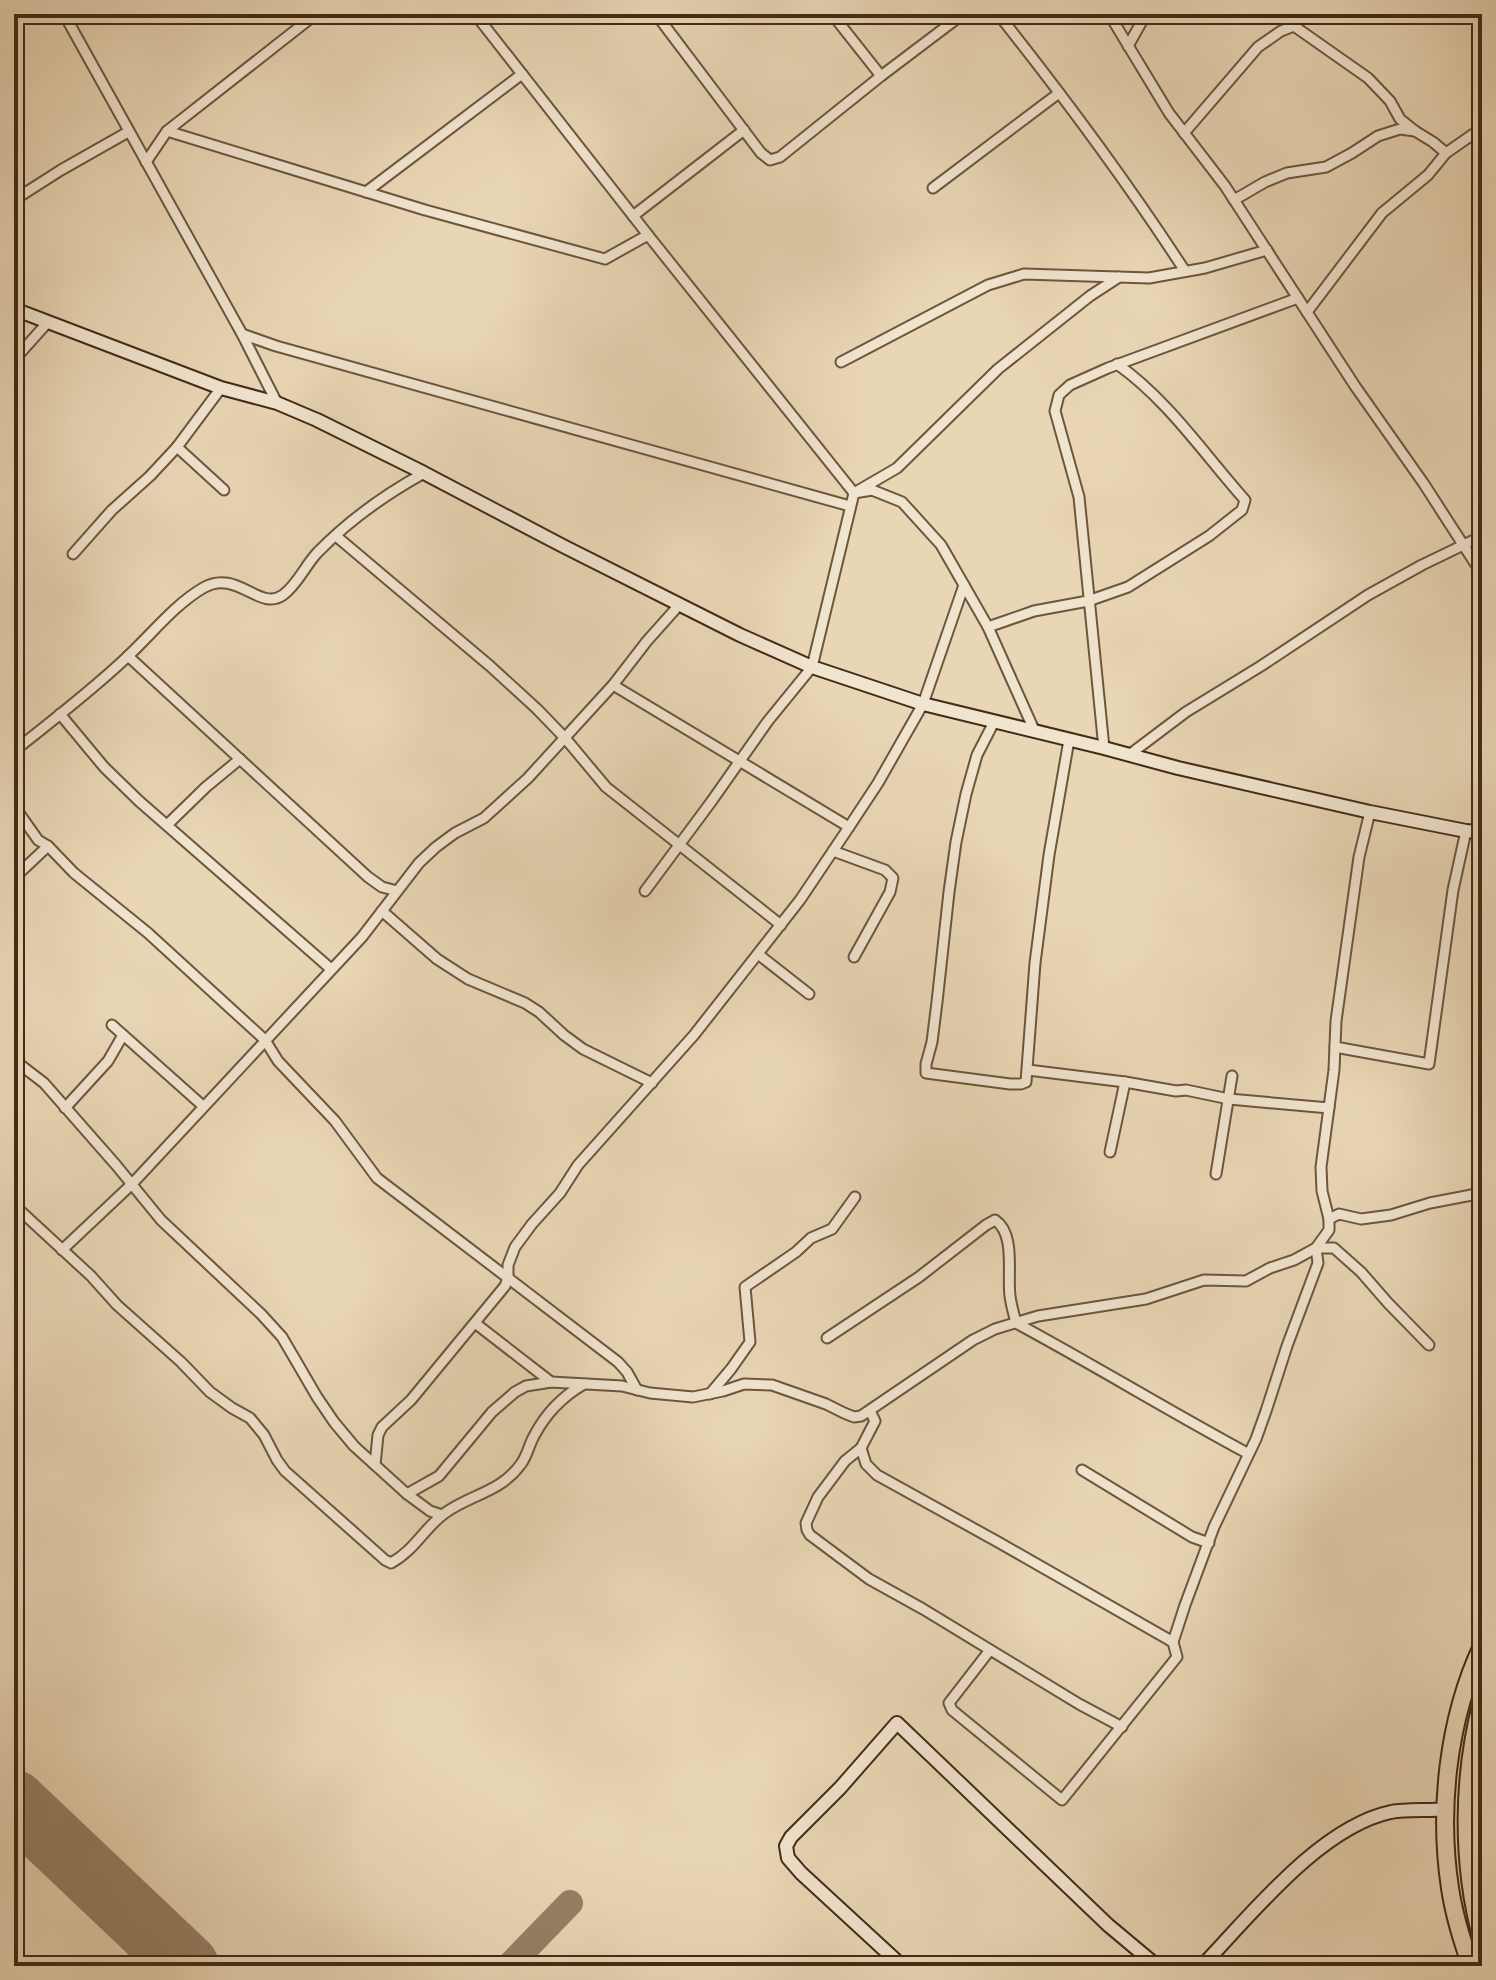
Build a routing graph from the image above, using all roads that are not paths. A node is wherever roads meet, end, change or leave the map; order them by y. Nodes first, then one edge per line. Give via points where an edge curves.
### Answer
1 (64, 14) edge
2 (316, 14) edge
3 (475, 14) edge
4 (656, 14) edge
5 (832, 14) edge
6 (963, 14) edge
7 (998, 14) edge
8 (1109, 14) edge
9 (1146, 14) edge
10 (1128, 46) junction
11 (522, 74) junction
12 (881, 76) junction
13 (1059, 93) junction
14 (1482, 128) edge
15 (744, 130) junction
16 (167, 131) junction
17 (1415, 131) junction
18 (128, 132) junction
19 (1184, 133) junction
20 (1446, 153) junction
21 (146, 162) junction
22 (933, 188) dead end
23 (366, 192) junction
24 (14, 200) edge
25 (1234, 200) junction
26 (633, 216) junction
27 (648, 235) junction
28 (1267, 250) junction
29 (1185, 271) junction
30 (1119, 277) junction
31 (1298, 298) junction
32 (14, 309) edge
33 (1307, 312) junction
34 (48, 322) junction
35 (242, 334) junction
36 (14, 360) edge
37 (841, 362) dead end
38 (1117, 364) junction
39 (221, 388) junction
40 (277, 403) junction
41 (177, 447) junction
42 (424, 473) junction
43 (224, 490) dead end
44 (854, 493) junction
45 (850, 506) junction
46 (336, 536) junction
47 (1482, 536) edge
48 (1464, 546) junction
49 (73, 554) dead end
50 (1482, 574) edge
51 (964, 585) junction
52 (1088, 601) junction
53 (680, 604) junction
54 (988, 627) junction
55 (128, 656) junction
56 (812, 667) junction
57 (613, 685) junction
58 (923, 704) junction
59 (60, 714) junction
60 (994, 722) junction
61 (1035, 732) junction
62 (565, 738) junction
63 (1069, 740) junction
64 (1104, 748) junction
65 (14, 751) edge
66 (1129, 755) junction
67 (240, 759) junction
68 (740, 761) junction
69 (14, 806) edge
70 (1370, 812) junction
71 (167, 825) junction
72 (849, 827) junction
73 (1466, 831) junction
74 (1482, 832) edge
75 (680, 844) junction
76 (48, 846) junction
77 (833, 851) junction
78 (14, 878) edge
79 (397, 891) junction
80 (645, 891) dead end
81 (382, 911) junction
82 (781, 925) junction
83 (758, 954) junction
84 (854, 957) dead end
85 (331, 969) junction
86 (809, 994) dead end
87 (112, 1025) dead end
88 (123, 1035) junction
89 (265, 1040) junction
90 (1335, 1047) junction
91 (14, 1060) edge
92 (26, 1068) junction
93 (14, 1069) edge
94 (1028, 1070) junction
95 (1232, 1076) dead end
96 (1125, 1082) junction
97 (652, 1083) junction
98 (1229, 1099) junction
99 (203, 1106) junction
100 (65, 1108) junction
101 (1329, 1108) junction
102 (1110, 1152) dead end
103 (1216, 1174) dead end
104 (132, 1184) junction
105 (1482, 1193) edge
106 (855, 1197) dead end
107 (14, 1205) edge
108 (1329, 1219) junction
109 (1316, 1248) junction
110 (62, 1250) junction
111 (508, 1278) junction
112 (475, 1323) junction
113 (1016, 1323) junction
114 (827, 1338) dead end
115 (1429, 1345) dead end
116 (551, 1382) junction
117 (584, 1384) junction
118 (637, 1390) junction
119 (710, 1394) junction
120 (870, 1411) junction
121 (861, 1448) junction
122 (1247, 1453) junction
123 (375, 1465) junction
124 (1082, 1470) dead end
125 (407, 1494) junction
126 (442, 1515) junction
127 (1209, 1543) junction
128 (1173, 1642) junction
129 (1482, 1646) edge
130 (990, 1650) junction
131 (1482, 1701) edge
132 (1122, 1727) junction
133 (1447, 1809) junction
134 (1482, 1940) edge
135 (902, 1966) edge
136 (1157, 1966) edge
137 (1202, 1966) edge
138 (1471, 1966) edge

1 - 18 street
2 - 16 street
3 - 11 street
4 - 15 street
5 - 12 street
6 - 12 street
7 - 13 street
8 - 10 street
9 - 10 street
10 - 19 street
11 - 23 street
11 - 26 street
12 - 15 street via 780,157 770,160
13 - 22 street
13 - 29 street
14 - 20 street
15 - 26 street
16 - 21 street
16 - 23 street
17 - 19 street via 1368,78 1294,26 1258,47
17 - 20 street
17 - 25 street via 1378,136 1326,167 1287,173
18 - 21 street
18 - 24 street
19 - 25 street
20 - 33 street via 1382,213
21 - 35 street
23 - 27 street via 605,259
25 - 28 street
26 - 27 street
27 - 44 street
28 - 29 street
28 - 31 street
29 - 30 street
30 - 37 street via 1024,274 988,285
30 - 44 street via 998,369 897,468
31 - 33 street
31 - 38 street
32 - 34 main road
33 - 48 street
34 - 36 street
34 - 39 main road
35 - 40 street
35 - 45 street
38 - 52 street via 1070,385 1059,395 1055,411 1079,497
38 - 52 street via 1140,380 1245,500 1242,510 1209,536 1128,587
39 - 40 main road
39 - 41 street
40 - 42 main road
41 - 43 street
41 - 49 street
42 - 46 street
42 - 53 main road
44 - 45 street
44 - 51 street via 872,490 902,502 941,545
45 - 56 street
46 - 55 street via 281,597 262,598 228,582 203,588
46 - 62 street via 490,666
47 - 48 street
48 - 50 street
48 - 66 street via 1368,595 1186,712
51 - 54 street
51 - 58 street
52 - 54 street
52 - 64 street
53 - 56 main road
53 - 57 street
54 - 61 street
55 - 59 street
55 - 67 street
56 - 58 main road
56 - 68 street
57 - 62 street
57 - 68 street
58 - 60 main road
58 - 72 street
59 - 65 street
59 - 71 street via 104,767
60 - 61 main road
60 - 94 street via 977,755 959,830 926,1073 1021,1084
61 - 63 main road
62 - 75 street via 606,787
62 - 79 street via 484,818 436,847
63 - 64 main road
63 - 94 street via 1035,963
64 - 66 main road
66 - 70 main road
67 - 71 street
67 - 79 street via 368,877
68 - 72 street
68 - 75 street
69 - 76 street
70 - 73 main road
70 - 90 street via 1359,857
71 - 85 street
72 - 77 street
73 - 74 main road
73 - 90 street via 1429,1064
75 - 80 street
75 - 82 street
76 - 78 street
76 - 89 street
77 - 82 street
77 - 84 street via 885,870 893,878
79 - 81 street
81 - 85 street
81 - 97 street via 468,979 525,1003 583,1049
82 - 83 street
83 - 86 street
83 - 97 street
85 - 89 street
87 - 88 street
88 - 99 street
88 - 100 street via 108,1061
89 - 99 street
89 - 111 street via 377,1178
90 - 101 street
91 - 92 street
92 - 93 street
92 - 100 street
94 - 96 street
95 - 98 street
96 - 98 street
96 - 102 street
97 - 111 street via 578,1165 515,1247
98 - 101 street
98 - 103 street
99 - 104 street
100 - 104 street
101 - 108 street via 1321,1167
104 - 110 street
104 - 123 street via 161,1220 282,1337 334,1422
105 - 108 street via 1391,1215 1361,1219 1339,1214
106 - 119 street via 832,1229 811,1238 745,1287 750,1342
107 - 110 street
108 - 109 street via 1329,1230
109 - 113 street via 1246,1281 1204,1280 1146,1299
109 - 115 street via 1334,1248
109 - 122 street via 1318,1263
110 - 126 street via 210,1392 250,1418 285,1471 385,1560 399,1559
111 - 112 street
111 - 118 street via 618,1362
112 - 116 street
112 - 123 street via 382,1427
113 - 114 street via 1008,1239 995,1220
113 - 120 street via 973,1340
113 - 122 street
116 - 117 street
116 - 125 street via 515,1392 439,1476
117 - 118 street
117 - 126 street via 547,1417 522,1464 499,1487
118 - 119 street
119 - 120 street via 744,1384 772,1385 854,1417
120 - 121 street via 875,1421
121 - 128 street via 877,1475
121 - 130 street via 818,1497 807,1530 869,1579
122 - 127 street
123 - 125 street
124 - 127 street
125 - 126 street
127 - 128 street
128 - 132 street via 1177,1657
129 - 133 highway via 1457,1717
130 - 132 street
130 - 132 street via 949,1703 952,1710 1062,1800
131 - 134 highway via 1467,1826
133 - 137 main road via 1392,1812 1350,1828 1300,1865
133 - 138 highway via 1450,1888
135 - 136 main road via 801,1873 788,1858 786,1846 897,1723

